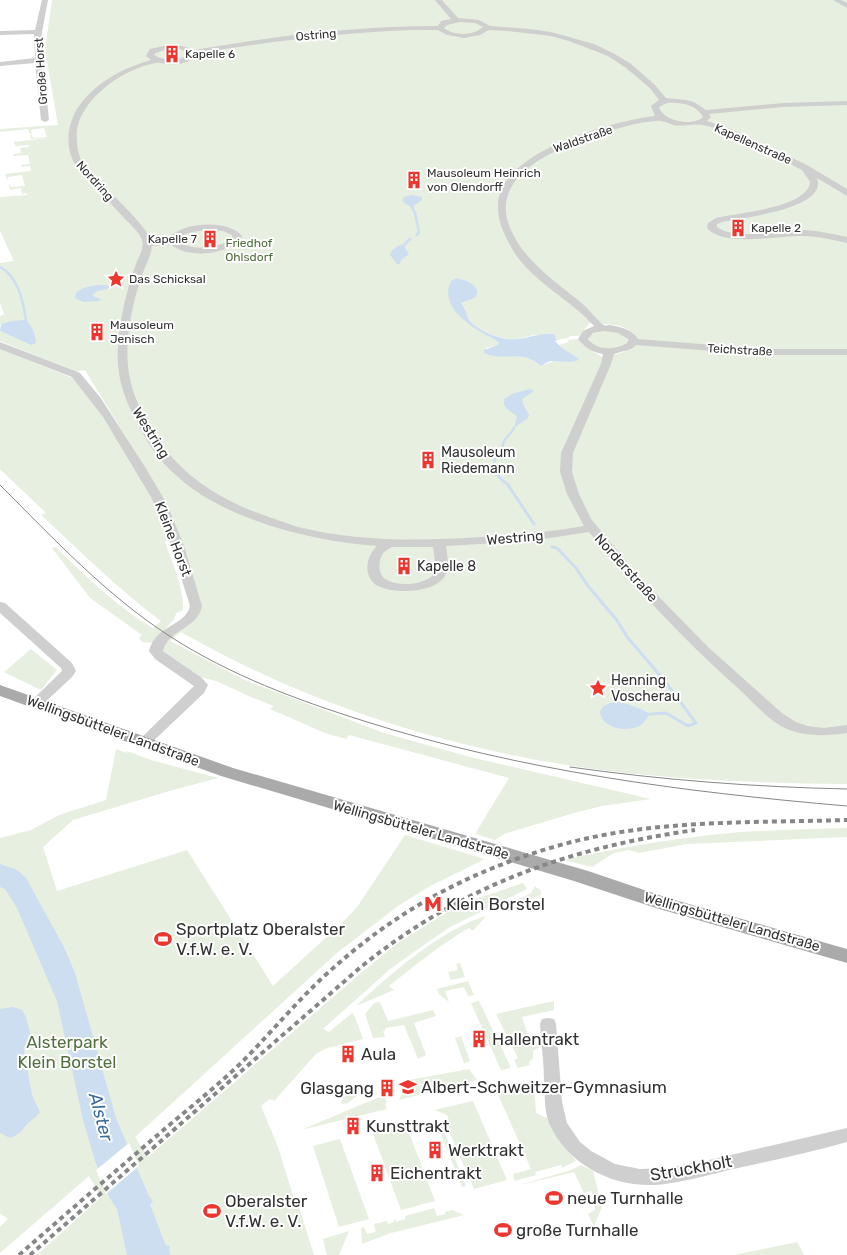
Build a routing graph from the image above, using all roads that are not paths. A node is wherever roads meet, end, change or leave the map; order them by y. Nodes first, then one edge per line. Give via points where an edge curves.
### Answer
1 (45, 0) edge
2 (438, 0) edge
3 (836, 0) edge
4 (847, 6) edge
5 (456, 20) junction
6 (440, 28) junction
7 (487, 28) junction
8 (38, 32) junction
9 (0, 33) edge
10 (193, 52) junction
11 (38, 60) junction
12 (157, 60) junction
13 (0, 64) edge
14 (663, 100) junction
15 (847, 103) edge
16 (705, 112) junction
17 (662, 118) junction
18 (45, 120) dead end
19 (702, 122) junction
20 (804, 167) junction
21 (847, 193) edge
22 (744, 216) junction
23 (764, 234) junction
24 (847, 240) edge
25 (147, 242) junction
26 (173, 242) junction
27 (601, 328) junction
28 (633, 342) junction
29 (0, 345) edge
30 (609, 351) junction
31 (847, 352) edge
32 (591, 528) junction
33 (389, 543) junction
34 (439, 543) junction
35 (0, 606) edge
36 (0, 690) edge
37 (35, 704) junction
38 (847, 729) edge
39 (143, 743) junction
40 (847, 956) edge
41 (548, 1024) dead end
42 (847, 1135) edge

1 - 8 street, Große Horst
2 - 5 street
3 - 4 street
5 - 6 street, Ostring via 444,23
5 - 7 street, Ostring via 476,21
6 - 7 street, Ostring via 461,35 476,34
6 - 10 street, Ostring via 398,28 306,36
7 - 14 street via 528,30 598,47 636,71
8 - 9 street
8 - 11 street, Große Horst
10 - 12 street, Nordring via 192,56 180,60
10 - 12 street via 182,47 163,48 150,54
11 - 13 street
11 - 18 street, Große Horst
12 - 25 street, Nordring via 122,73 94,92 76,119 71,140 73,154 79,165 135,224
14 - 16 street via 685,102
14 - 17 street via 657,103 655,108
15 - 16 street
16 - 19 street via 707,117
17 - 19 street, Waldstraße via 679,123
17 - 27 street, Waldstraße via 607,130 570,141 548,151 520,170 512,178 504,194 504,222 520,253 547,281 588,314
19 - 20 street, Kapellenstraße via 754,142
20 - 21 street, Kapellenstraße via 833,182
20 - 22 street, Kapellenstraße via 811,174 815,184 813,192 781,208
22 - 23 street
22 - 23 street, Kapellenstraße via 719,220 712,228 718,233 730,236
23 - 24 street, Kapellenstraße via 804,233
25 - 26 street
25 - 33 street, Westring via 130,302 122,359 124,379 132,403 151,438 167,460 182,476 200,489 240,510 292,529 336,538
26 - 26 street via 179,247 189,249 213,249 228,246 237,238 233,231 225,228 203,228 176,235
27 - 28 street via 625,332 632,336
27 - 30 street via 586,333 583,339 588,346
28 - 30 street via 624,349
28 - 31 street, Teichstraße via 759,351
29 - 39 street, Kleine Horst via 76,375 83,382 102,405 168,520 196,605 194,614 164,636 156,651 201,685 199,690
30 - 32 street, Norderstraße via 606,364 567,453 566,472 572,494
32 - 34 street, Westring via 546,536
32 - 38 street, Norderstraße via 637,582 703,650 777,716 791,725 806,730 824,732
33 - 34 street, Westring
33 - 34 street via 377,553 372,565 376,579 403,588 433,581 439,575
35 - 37 street via 69,670
36 - 37 main road, Wellingsbütteler Landstraße
37 - 39 main road, Wellingsbütteler Landstraße
39 - 40 main road, Wellingsbütteler Landstraße via 227,772
41 - 42 street, Struckholt via 554,1107 558,1122 565,1137 575,1149 589,1160 607,1168 625,1174 654,1177

